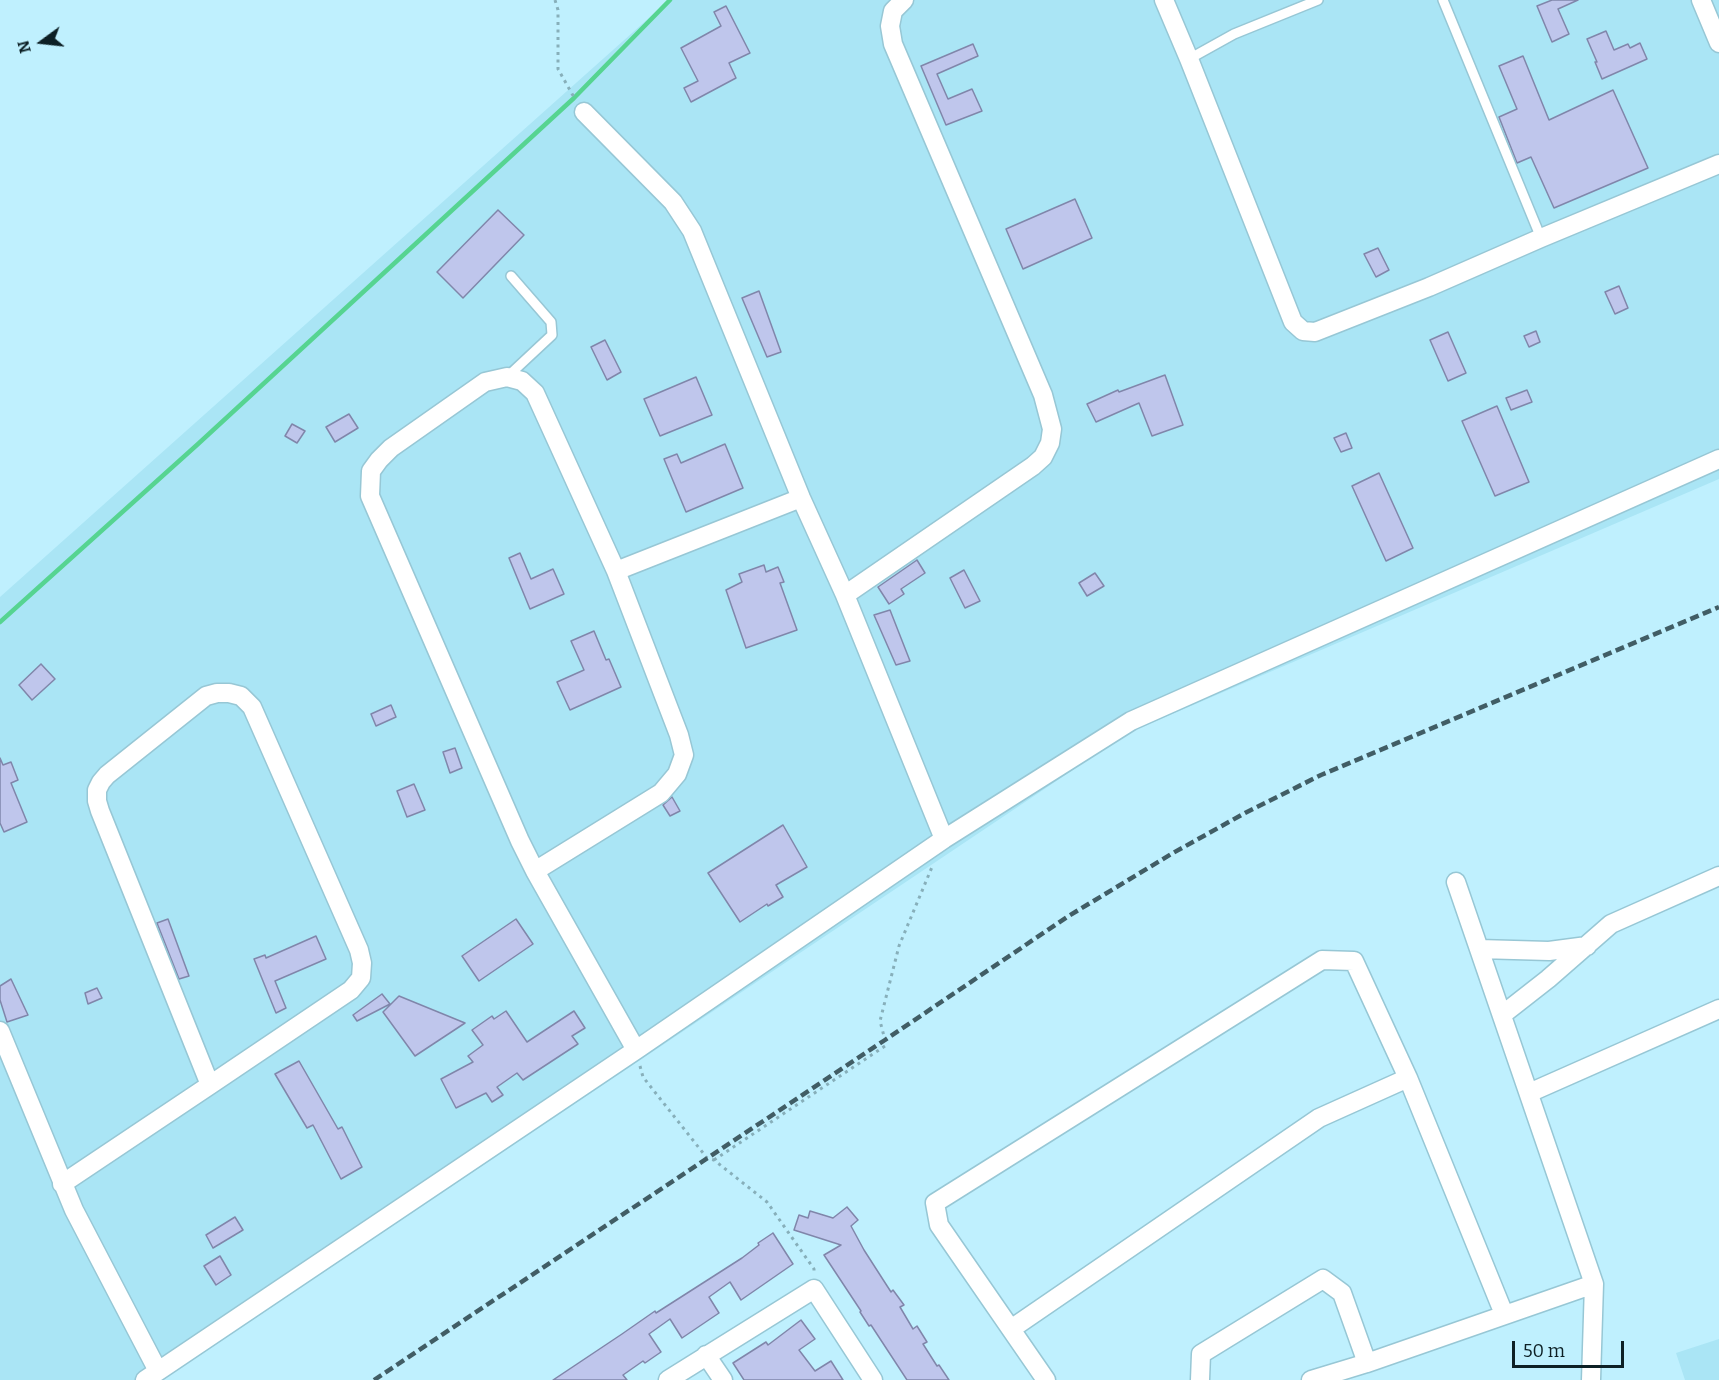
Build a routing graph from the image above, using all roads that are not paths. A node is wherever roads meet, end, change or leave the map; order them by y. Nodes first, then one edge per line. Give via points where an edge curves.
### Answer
1 (904, 0) edge
2 (1164, 0) edge
3 (1318, 0) edge
4 (1443, 0) edge
5 (1701, 0) edge
6 (1719, 43) edge
7 (1189, 59) junction
8 (584, 112) road end
9 (1719, 164) edge
10 (1541, 238) junction
11 (511, 276) dead end
12 (507, 377) junction
13 (1719, 459) edge
14 (801, 498) junction
15 (616, 571) junction
16 (845, 595) junction
17 (944, 839) junction
18 (536, 871) junction
19 (1719, 876) edge
20 (1456, 882) dead end
21 (1587, 946) junction
22 (1479, 948) junction
23 (1719, 1009) edge
24 (1502, 1015) junction
25 (0, 1031) edge
26 (636, 1050) junction
27 (1408, 1078) junction
28 (210, 1085) junction
29 (1529, 1093) junction
30 (63, 1184) junction
31 (1594, 1284) junction
32 (1504, 1314) junction
33 (1011, 1329) junction
34 (705, 1355) junction
35 (1366, 1363) junction
36 (151, 1376) edge
37 (668, 1380) edge
38 (723, 1380) edge
39 (873, 1380) edge
40 (1046, 1380) edge
41 (1200, 1380) edge
42 (1311, 1380) edge
43 (1591, 1380) edge

1 - 16 street via 893,11 893,44 1043,395 1052,429 1043,457 1033,466
2 - 7 street
3 - 7 lane via 1234,34
4 - 10 lane
5 - 6 street
7 - 10 street via 1293,322 1303,331 1315,332
8 - 14 street via 673,202 692,231
9 - 10 street
11 - 12 lane via 551,322 552,335
12 - 15 street via 522,381 535,393
12 - 18 street via 485,382 391,448 371,471 370,496
13 - 17 street via 1131,721
14 - 15 street
14 - 16 street
15 - 18 street via 684,755 677,774 661,793
16 - 17 street
17 - 26 street
18 - 26 street
19 - 21 street via 1611,924
20 - 22 street
21 - 22 street via 1549,951
21 - 24 street
22 - 24 street
23 - 29 street
24 - 29 street
25 - 30 street
26 - 36 street
27 - 32 street
27 - 33 street via 1319,1118
27 - 33 street via 1354,961 1322,960 935,1203 939,1225
28 - 28 street via 351,990 361,978 362,963 252,707 241,696 230,693 206,696 107,775 97,790 100,811
28 - 30 street
29 - 31 street
30 - 36 street
31 - 32 street
31 - 43 street
32 - 35 street
33 - 40 street
34 - 37 street
34 - 38 street
34 - 39 street via 814,1289
35 - 41 street via 1342,1293 1323,1279 1201,1354
35 - 42 street

